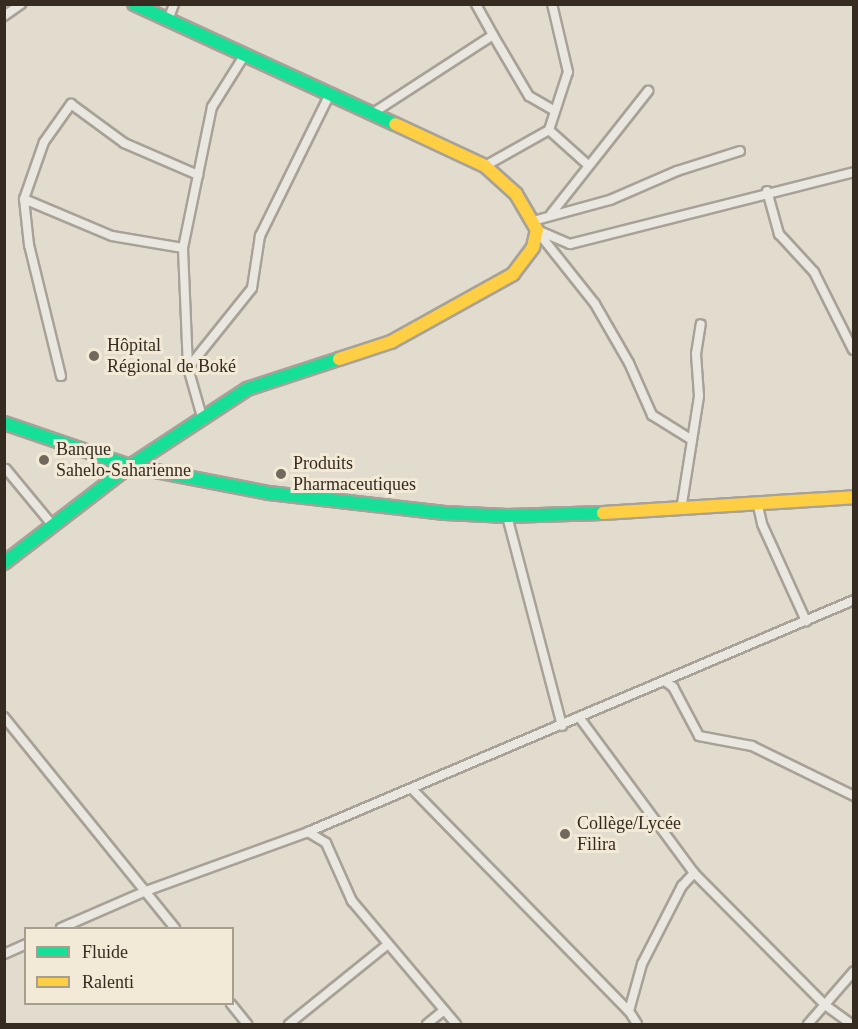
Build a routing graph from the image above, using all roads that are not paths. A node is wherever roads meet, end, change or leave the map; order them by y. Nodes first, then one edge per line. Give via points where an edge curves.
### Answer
1 (21, 4) edge
2 (134, 4) edge
3 (174, 4) edge
4 (476, 4) edge
5 (552, 4) edge
6 (4, 16) edge
7 (168, 20) junction
8 (493, 35) junction
9 (244, 56) junction
10 (648, 92) dead end
11 (329, 96) junction
12 (555, 111) junction
13 (373, 113) junction
14 (549, 130) junction
15 (740, 151) dead end
16 (588, 165) junction
17 (485, 166) junction
18 (854, 172) edge
19 (198, 175) junction
20 (767, 191) junction
21 (24, 200) junction
22 (550, 214) junction
23 (535, 226) junction
24 (183, 248) junction
25 (701, 324) dead end
26 (853, 350) edge
27 (188, 368) junction
28 (62, 376) dead end
29 (202, 417) junction
30 (4, 423) edge
31 (692, 440) junction
32 (130, 466) junction
33 (6, 470) dead end
34 (854, 498) edge
35 (758, 506) junction
36 (681, 510) junction
37 (507, 516) junction
38 (54, 527) junction
39 (4, 563) edge
40 (854, 600) edge
41 (806, 621) junction
42 (666, 682) junction
43 (4, 717) edge
44 (579, 717) junction
45 (561, 726) junction
46 (412, 789) junction
47 (854, 796) edge
48 (308, 832) junction
49 (694, 873) junction
50 (146, 891) junction
51 (63, 927) edge
52 (174, 927) edge
53 (388, 944) junction
54 (24, 945) edge
55 (4, 954) edge
56 (854, 971) edge
57 (232, 1005) edge
58 (825, 1005) junction
59 (444, 1010) junction
60 (628, 1011) junction
61 (247, 1024) edge
62 (289, 1024) edge
63 (427, 1024) edge
64 (456, 1024) edge
65 (637, 1024) edge
66 (808, 1024) edge
67 (851, 1024) edge

1 - 6 street
2 - 7 main road
3 - 7 street
4 - 8 street
5 - 12 street via 568,72
7 - 9 main road
8 - 12 street via 528,96
8 - 13 street
9 - 11 main road
9 - 19 street via 212,107
10 - 16 street
11 - 13 main road
11 - 27 street via 260,236 252,288
12 - 14 street
13 - 17 main road
14 - 16 street
14 - 17 street
15 - 22 street via 677,171 610,200
16 - 22 street
17 - 23 main road via 516,194
18 - 20 street
19 - 21 street via 124,143 71,104 45,142
19 - 24 street
20 - 23 street via 570,243
20 - 26 street via 778,234 814,272
21 - 24 street via 112,236
21 - 28 street via 29,245
22 - 23 street
23 - 29 main road via 533,247 513,274 391,342 248,389
23 - 31 street via 595,304 629,363 652,415
24 - 27 street
25 - 31 street via 696,354 699,396
27 - 29 street
29 - 32 main road
30 - 32 main road
31 - 36 street
32 - 37 main road via 269,493
32 - 38 main road
33 - 38 street
34 - 35 main road
35 - 36 main road
35 - 41 street via 762,524
36 - 37 main road
37 - 45 street
38 - 39 main road
40 - 41 street
41 - 42 street
42 - 44 street
42 - 47 street via 673,687 699,736 752,746
43 - 50 street
44 - 45 street
44 - 49 street
45 - 46 street
46 - 48 street
46 - 60 street
48 - 50 street
48 - 53 street via 327,843 352,901
49 - 58 street
49 - 60 street via 682,886 642,964
50 - 51 street
50 - 52 street
53 - 59 street
53 - 62 street
54 - 55 street
56 - 58 street
57 - 61 street
58 - 66 street
58 - 67 street
59 - 63 street
59 - 64 street
60 - 65 street

